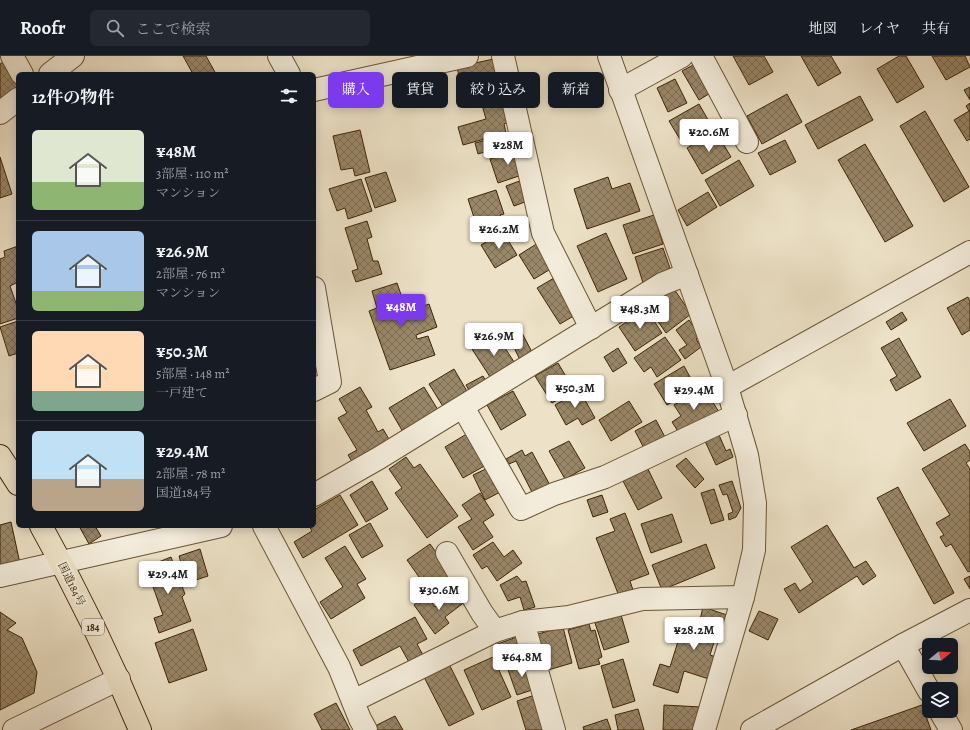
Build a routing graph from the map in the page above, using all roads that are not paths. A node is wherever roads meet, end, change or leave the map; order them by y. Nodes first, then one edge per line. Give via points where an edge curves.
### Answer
1 (12, 56) edge
2 (73, 56) edge
3 (279, 56) edge
4 (467, 56) edge
5 (503, 56) edge
6 (609, 56) edge
7 (682, 56) edge
8 (701, 56) edge
9 (21, 72) edge
10 (53, 72) edge
11 (288, 72) edge
12 (316, 90) edge
13 (620, 90) junction
14 (16, 101) edge
15 (0, 113) edge
16 (747, 142) dead end
17 (970, 252) edge
18 (687, 274) junction
19 (316, 300) edge
20 (591, 328) junction
21 (728, 388) junction
22 (316, 389) edge
23 (463, 407) junction
24 (736, 415) junction
25 (0, 456) edge
26 (16, 481) edge
27 (316, 494) edge
28 (42, 528) edge
29 (212, 528) edge
30 (265, 528) edge
31 (447, 553) dead end
32 (61, 562) junction
33 (0, 576) edge
34 (743, 598) junction
35 (970, 610) edge
36 (523, 622) junction
37 (495, 631) junction
38 (903, 645) junction
39 (119, 680) junction
40 (924, 682) edge
41 (353, 701) junction
42 (944, 718) edge
43 (14, 730) edge
44 (140, 730) edge
45 (366, 730) edge
46 (554, 730) edge
47 (704, 730) edge
48 (752, 730) edge
49 (951, 730) edge

1 - 9 street
2 - 10 street
3 - 11 street
4 - 12 street
5 - 20 street via 543,233
6 - 13 street
7 - 13 street
8 - 16 street
13 - 18 street
14 - 15 street
17 - 21 street
18 - 20 street via 662,284
18 - 21 street
19 - 22 street via 330,382
20 - 23 street
21 - 24 street
23 - 24 street via 521,509 554,494 605,478
23 - 27 street
24 - 34 street via 756,503 754,550
25 - 26 highway
28 - 32 highway, 国道184号 / 184
29 - 32 street
30 - 41 street via 339,667
31 - 37 street
32 - 33 street
32 - 39 highway, 国道184号 / 184
34 - 36 street via 642,599 569,617
34 - 47 street
35 - 38 street
36 - 37 street
36 - 46 street
37 - 41 street
38 - 40 street
38 - 48 street
39 - 43 street
39 - 44 highway, 国道184号 / 184
41 - 45 street
42 - 49 street

